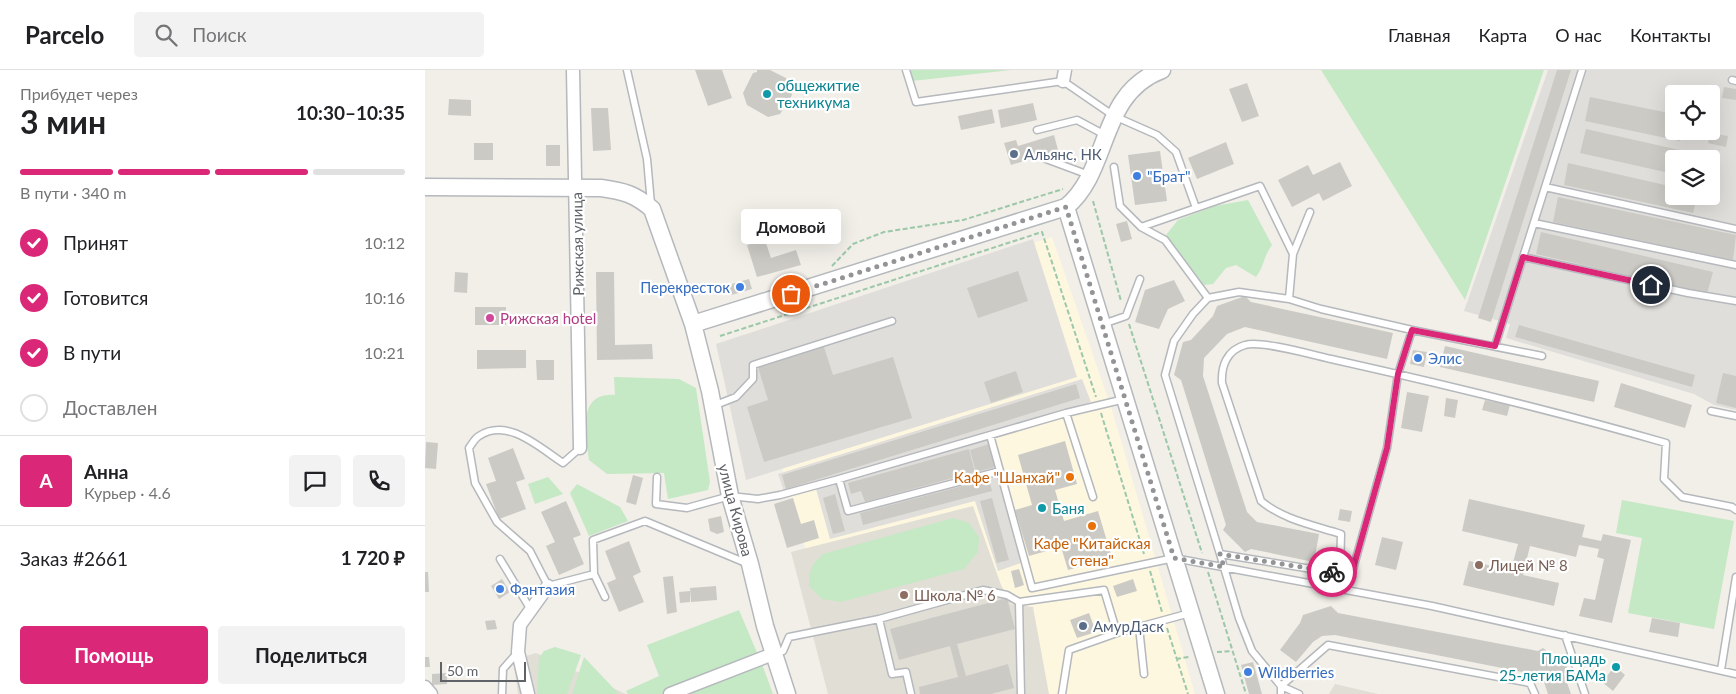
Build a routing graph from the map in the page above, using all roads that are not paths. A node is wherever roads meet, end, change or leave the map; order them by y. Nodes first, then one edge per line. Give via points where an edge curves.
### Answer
1 (573, 70) edge
2 (627, 70) edge
3 (906, 70) edge
4 (1162, 70) edge
5 (1582, 70) edge
6 (1064, 76) edge
7 (1114, 116) junction
8 (1037, 130) dead end
9 (1105, 135) junction
10 (1046, 159) dead end
11 (1114, 168) dead end
12 (1090, 175) junction
13 (425, 187) edge
14 (576, 187) junction
15 (1545, 187) junction
16 (1066, 207) junction
17 (1196, 208) junction
18 (652, 209) junction
19 (1310, 212) dead end
20 (1534, 223) junction
21 (1141, 227) junction
22 (1736, 229) edge
23 (1293, 254) junction
24 (1523, 257) junction
25 (1736, 265) edge
26 (1140, 279) dead end
27 (1208, 298) junction
28 (1289, 299) junction
29 (1736, 301) edge
30 (892, 322) dead end
31 (693, 324) junction
32 (1102, 325) junction
33 (1412, 330) junction
34 (1495, 346) junction
35 (1542, 356) dead end
36 (1398, 374) junction
37 (1125, 399) junction
38 (712, 406) junction
39 (1711, 411) dead end
40 (1066, 412) junction
41 (1736, 416) edge
42 (989, 435) junction
43 (580, 448) joint
44 (1000, 471) junction
45 (657, 477) dead end
46 (839, 480) junction
47 (730, 496) junction
48 (1093, 497) dead end
49 (1736, 510) edge
50 (1220, 554) junction
51 (1174, 558) junction
52 (500, 559) dead end
53 (750, 564) junction
54 (1224, 567) junction
55 (1353, 569) junction
56 (1340, 570) junction
57 (594, 574) junction
58 (1736, 577) edge
59 (548, 586) junction
60 (1345, 589) junction
61 (605, 596) dead end
62 (1019, 602) junction
63 (531, 610) junction
64 (1191, 613) junction
65 (879, 619) junction
66 (1139, 627) junction
67 (1117, 633) junction
68 (1565, 635) junction
69 (518, 652) junction
70 (773, 654) junction
71 (1721, 670) junction
72 (1144, 674) dead end
73 (1736, 674) edge
74 (1281, 686) junction
75 (425, 687) edge
76 (431, 694) edge
77 (502, 694) edge
78 (528, 694) edge
79 (670, 694) edge
80 (787, 694) edge
81 (911, 694) edge
82 (1021, 694) edge
83 (1061, 694) edge
84 (1216, 694) edge
85 (1281, 694) edge
86 (1299, 694) edge
87 (1535, 694) edge
88 (1585, 694) edge

1 - 14 street, Рижская улица
2 - 18 lane via 647,160
3 - 6 lane via 916,102
4 - 7 street via 1125,97
5 - 15 lane
6 - 7 lane
7 - 9 street
7 - 17 lane via 1157,135 1176,152
8 - 9 lane via 1077,120
9 - 12 street
10 - 12 lane
11 - 21 lane via 1120,206
12 - 16 street via 1079,194
13 - 14 street
14 - 18 street via 620,191 639,198
14 - 43 street, Рижская улица
15 - 20 lane
15 - 22 lane
16 - 31 street
16 - 32 street
17 - 21 lane
17 - 23 lane via 1260,186
18 - 31 street, улица Кирова
19 - 23 lane
20 - 24 lane
20 - 25 lane
21 - 27 lane via 1165,240
23 - 28 lane
24 - 29 lane
24 - 34 lane
26 - 32 lane via 1126,316
27 - 28 lane via 1239,292
27 - 50 lane via 1174,341 1165,375
28 - 33 lane
30 - 38 lane via 753,365 753,379 736,397
31 - 38 street, улица Кирова
32 - 37 street
33 - 34 lane
33 - 36 lane
34 - 35 lane
36 - 49 lane via 1666,443 1664,479 1681,497
36 - 55 lane via 1387,448
36 - 56 lane via 1270,346 1247,344 1235,349 1225,361 1222,383 1261,501 1293,519 1341,534
37 - 40 lane
37 - 51 street
38 - 47 street, улица Кирова
39 - 41 lane
40 - 42 lane
40 - 48 lane
42 - 44 lane
42 - 46 lane
43 - 59 lane via 563,463 511,431 494,429 478,436 469,448 475,483 497,522 530,551
44 - 46 lane via 847,511
44 - 51 lane via 1032,588
45 - 47 lane via 656,504 687,508
46 - 47 lane via 758,499
47 - 53 street, улица Кирова
50 - 54 lane
50 - 56 lane via 1336,573
51 - 54 lane
51 - 64 street
52 - 63 lane
53 - 57 lane via 645,520 593,540
53 - 70 street, улица Кирова
54 - 60 lane
54 - 74 lane via 1252,651
55 - 56 lane
55 - 60 lane
57 - 59 lane
57 - 61 lane
58 - 71 lane
59 - 63 street
60 - 68 lane
62 - 65 lane via 1007,595 983,590
62 - 67 lane via 1103,590
62 - 82 lane
63 - 69 street via 520,625
64 - 66 lane
64 - 84 street
65 - 70 lane via 789,637 783,651
65 - 81 lane via 892,674 906,672
66 - 67 lane
66 - 72 lane
67 - 83 lane via 1069,650
68 - 71 lane
68 - 88 lane
69 - 77 lane via 503,669
69 - 78 street
70 - 79 street
70 - 80 street, улица Кирова
71 - 73 lane
74 - 85 lane
74 - 86 lane
74 - 87 lane via 1328,646 1531,683
75 - 76 street

